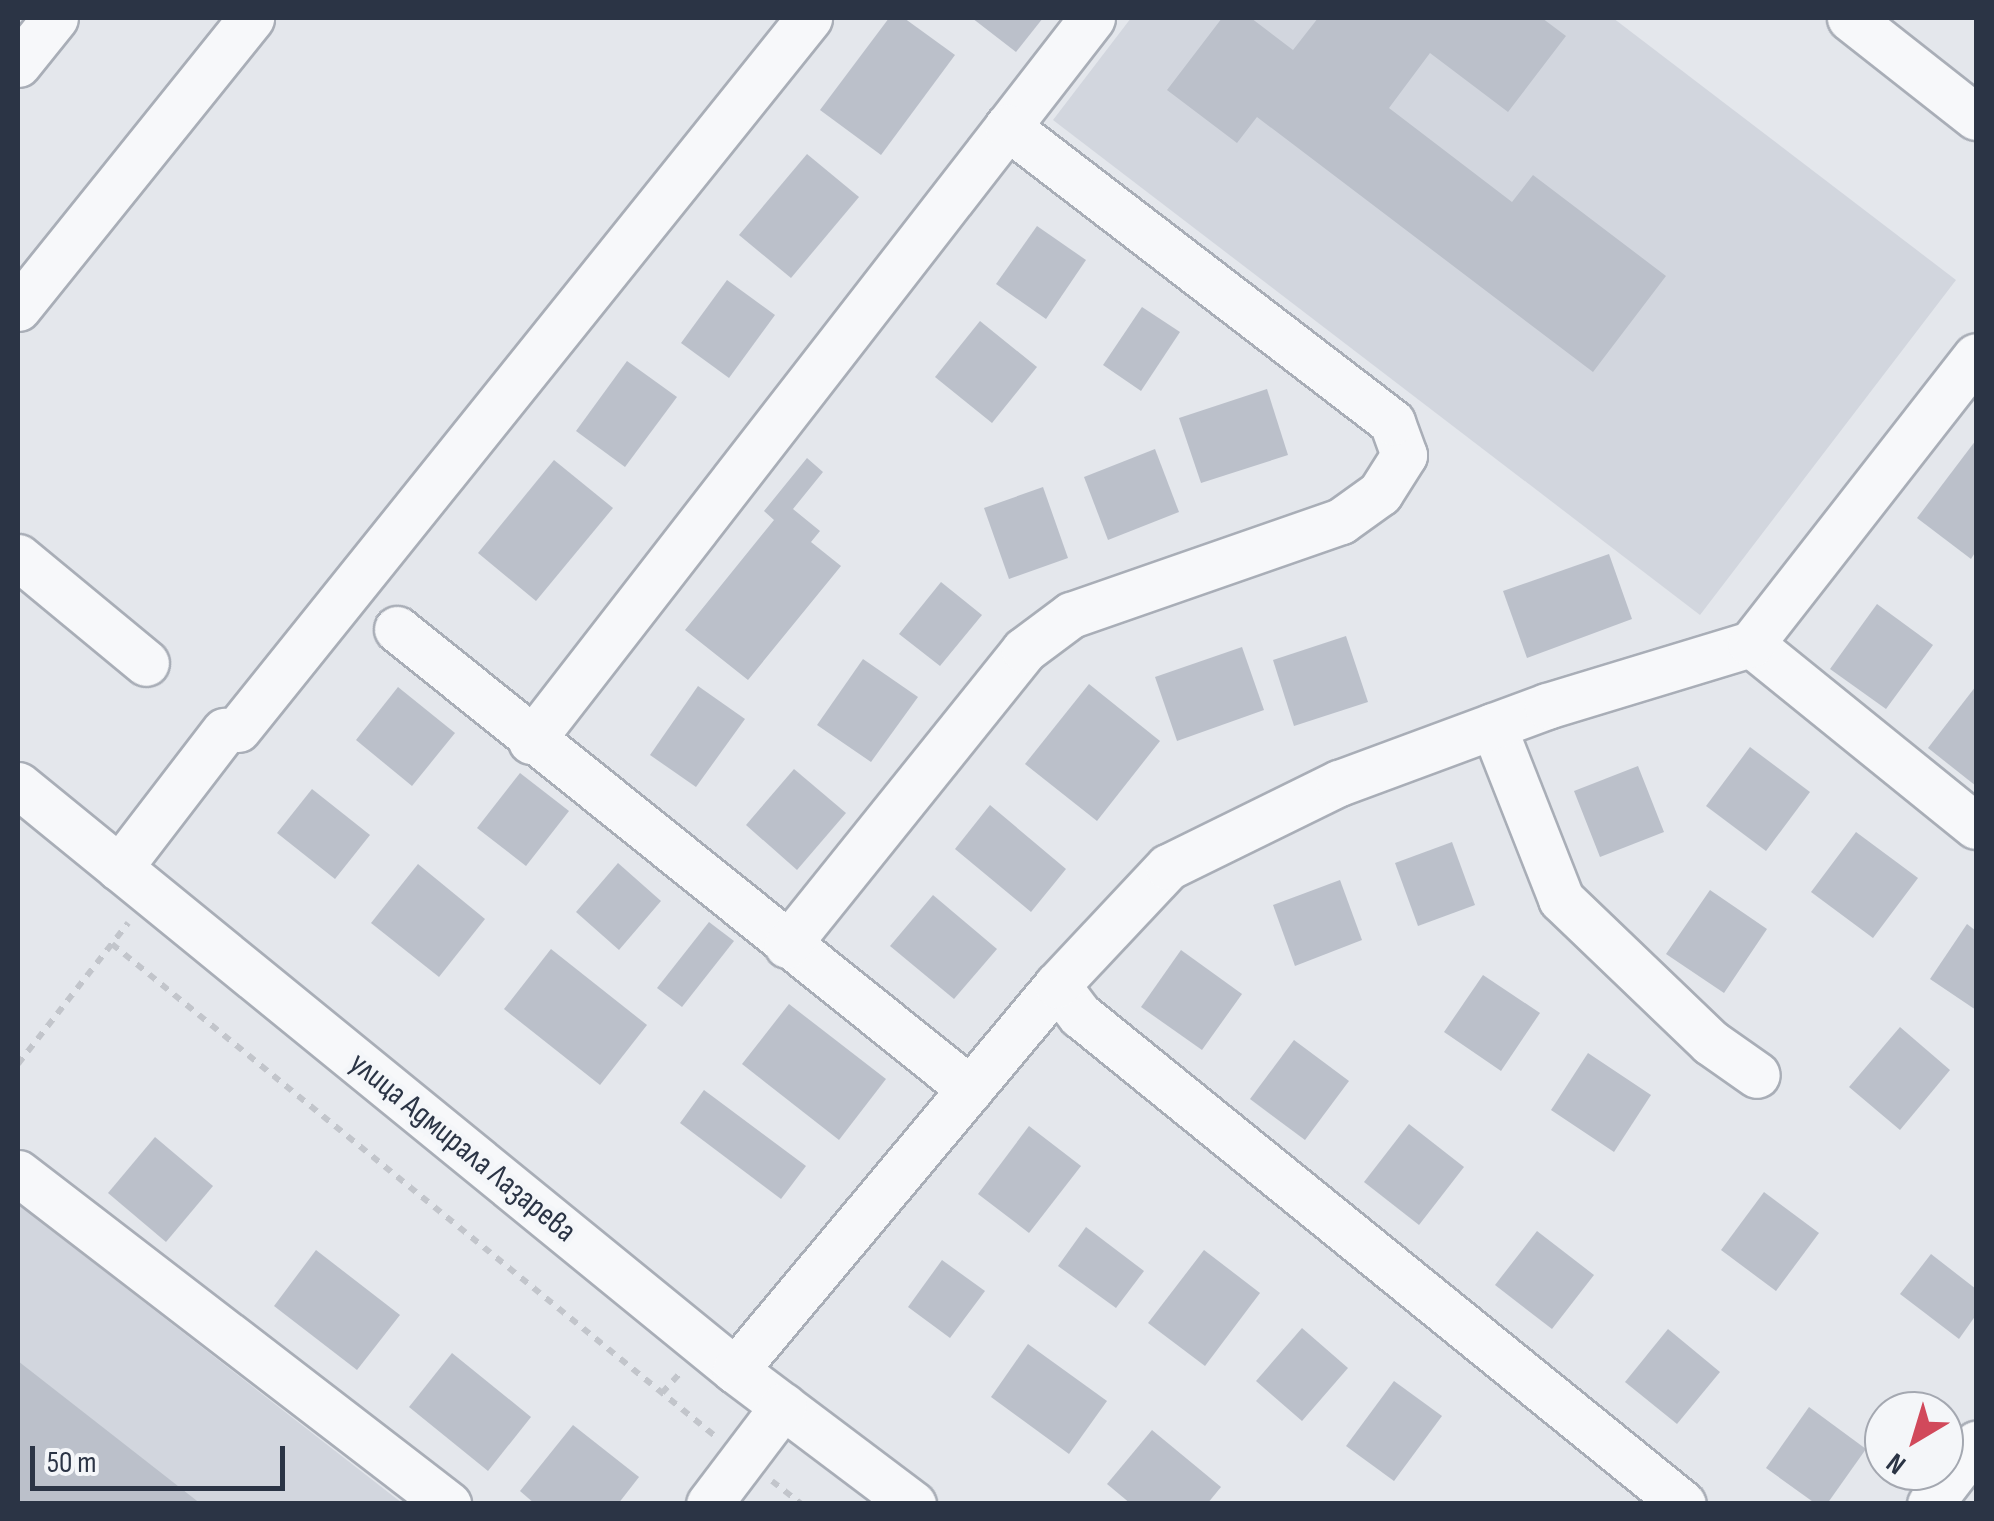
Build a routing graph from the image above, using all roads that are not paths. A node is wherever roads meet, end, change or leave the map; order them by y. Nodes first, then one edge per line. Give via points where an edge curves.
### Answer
1 (55, 18) edge
2 (250, 18) edge
3 (809, 18) edge
4 (1092, 18) edge
5 (1850, 18) edge
6 (18, 64) edge
7 (1976, 118) edge
8 (1007, 127) junction
9 (18, 308) edge
10 (1976, 356) edge
11 (18, 557) edge
12 (397, 629) dead end
13 (1751, 644) junction
14 (146, 663) dead end
15 (1493, 726) junction
16 (531, 741) junction
17 (18, 785) edge
18 (1976, 826) edge
19 (119, 868) junction
20 (788, 945) junction
21 (1057, 986) junction
22 (1757, 1076) dead end
23 (970, 1089) junction
24 (18, 1173) edge
25 (734, 1370) junction
26 (783, 1406) junction
27 (1976, 1444) edge
28 (448, 1504) edge
29 (709, 1504) edge
30 (912, 1504) edge
31 (1683, 1504) edge
32 (1930, 1504) edge

1 - 6 street
2 - 9 street
3 - 19 street
4 - 8 street
5 - 7 street
8 - 16 street
8 - 20 street via 1392,422 1404,455 1380,493 1341,521 1071,615 1024,650
10 - 13 street
11 - 14 street
12 - 16 street
13 - 15 street
13 - 18 street
15 - 21 street via 1339,784 1168,867
15 - 22 street via 1561,899 1710,1042
16 - 20 street
17 - 19 street, улица Адмирала Лазарева
19 - 25 street, улица Адмирала Лазарева
20 - 23 street
21 - 23 street
21 - 31 street via 1080,1015
23 - 25 street
24 - 28 street
25 - 26 street, улица Адмирала Лазарева
26 - 29 street
26 - 30 street, улица Адмирала Лазарева
27 - 32 street

